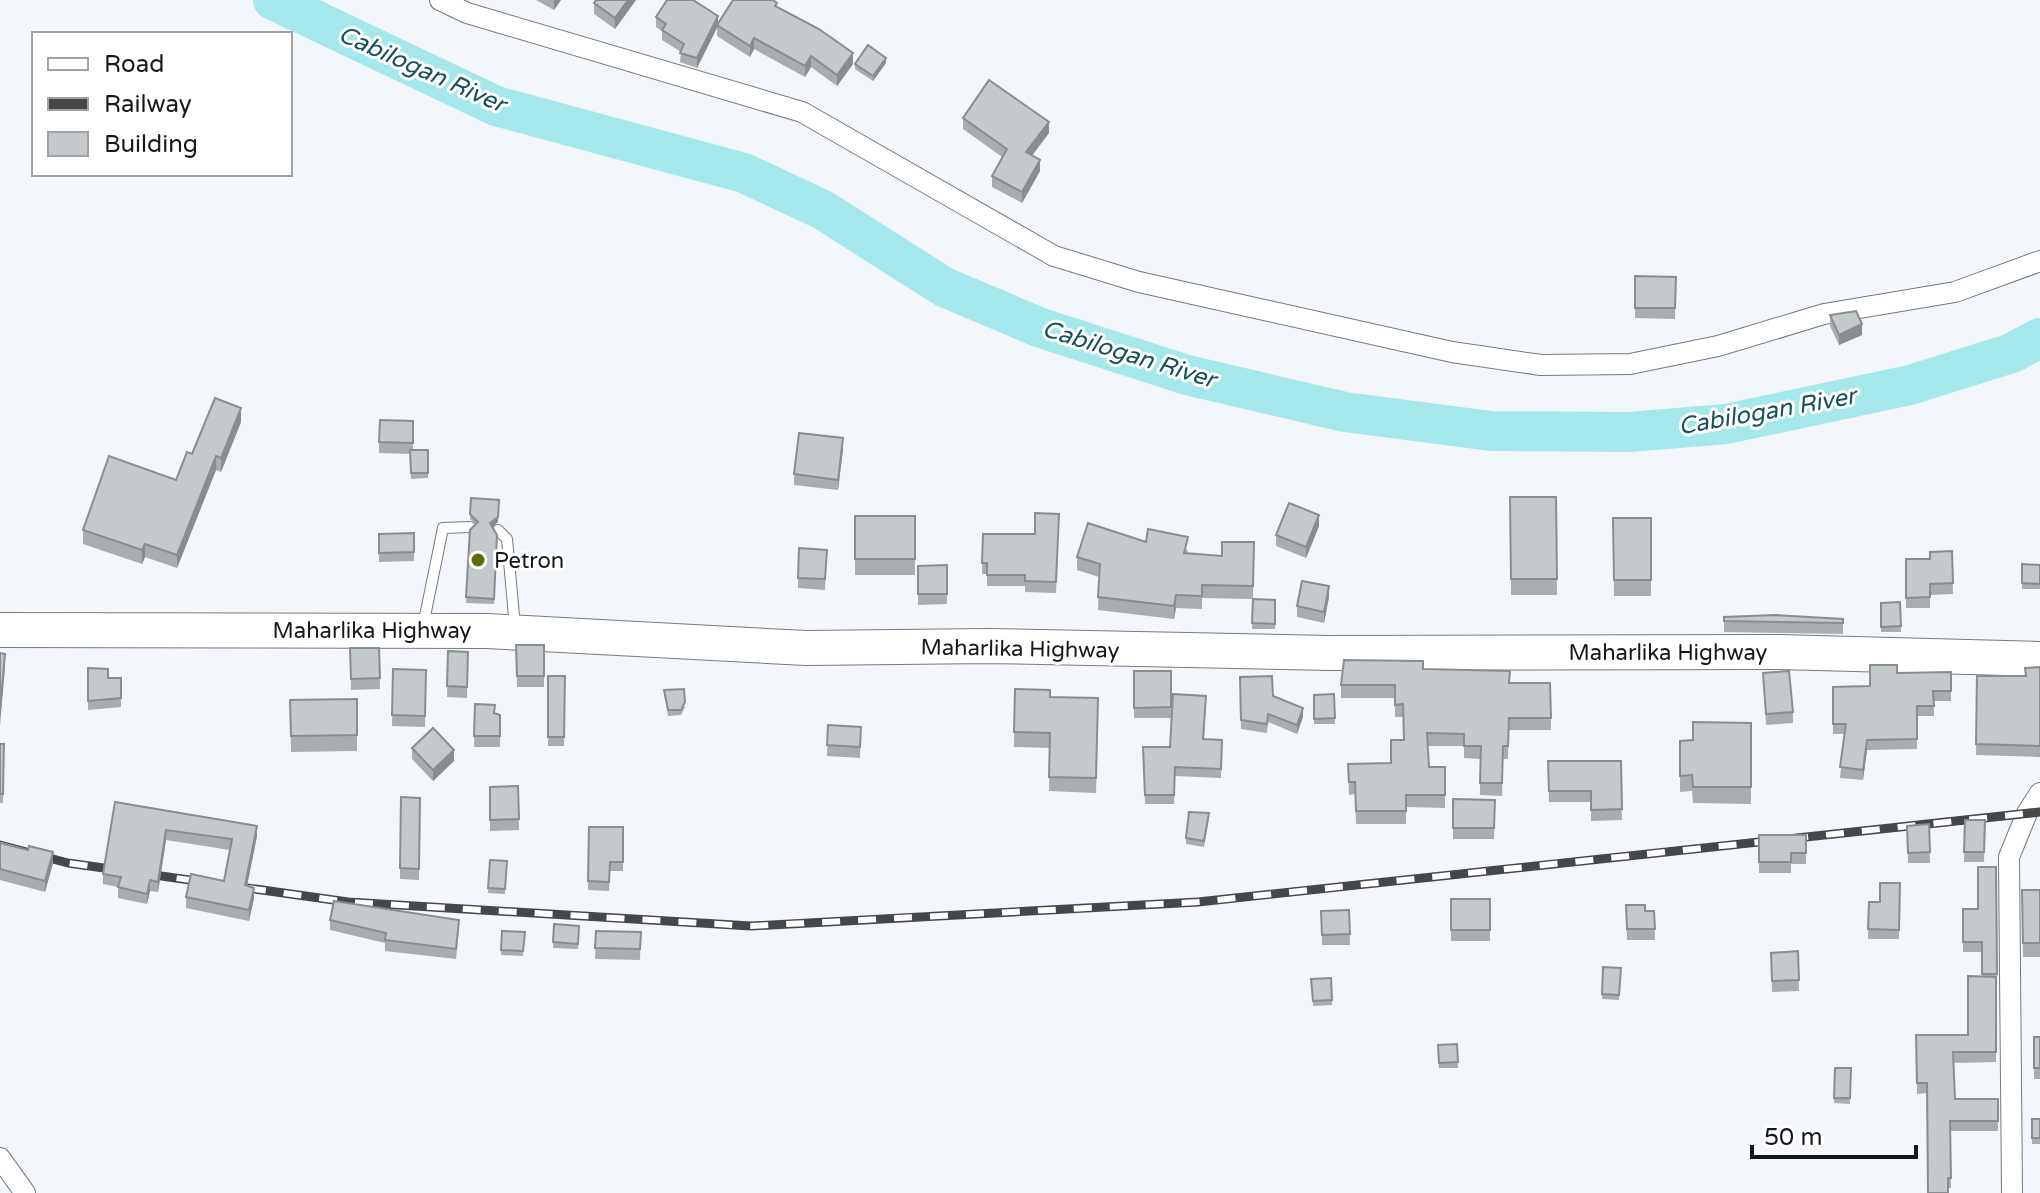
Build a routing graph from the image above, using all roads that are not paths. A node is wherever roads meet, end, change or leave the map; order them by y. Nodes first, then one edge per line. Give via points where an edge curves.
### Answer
1 (440, 0) edge
2 (2040, 261) edge
3 (470, 527) edge
4 (498, 530) edge
5 (0, 630) edge
6 (423, 631) junction
7 (516, 633) junction
8 (2040, 659) edge
9 (2040, 793) edge
10 (0, 1158) edge
11 (25, 1193) edge
12 (2012, 1193) edge

1 - 2 street via 467,13 802,112 1054,256 1139,282 1452,352 1541,365 1630,364 1718,346 1824,314 1955,292
3 - 6 lane via 443,528
4 - 7 lane via 507,539
5 - 6 highway, Maharlika Highway
6 - 7 highway, Maharlika Highway
7 - 8 highway, Maharlika Highway via 806,648 1779,652
9 - 12 street via 2009,857
10 - 11 street

